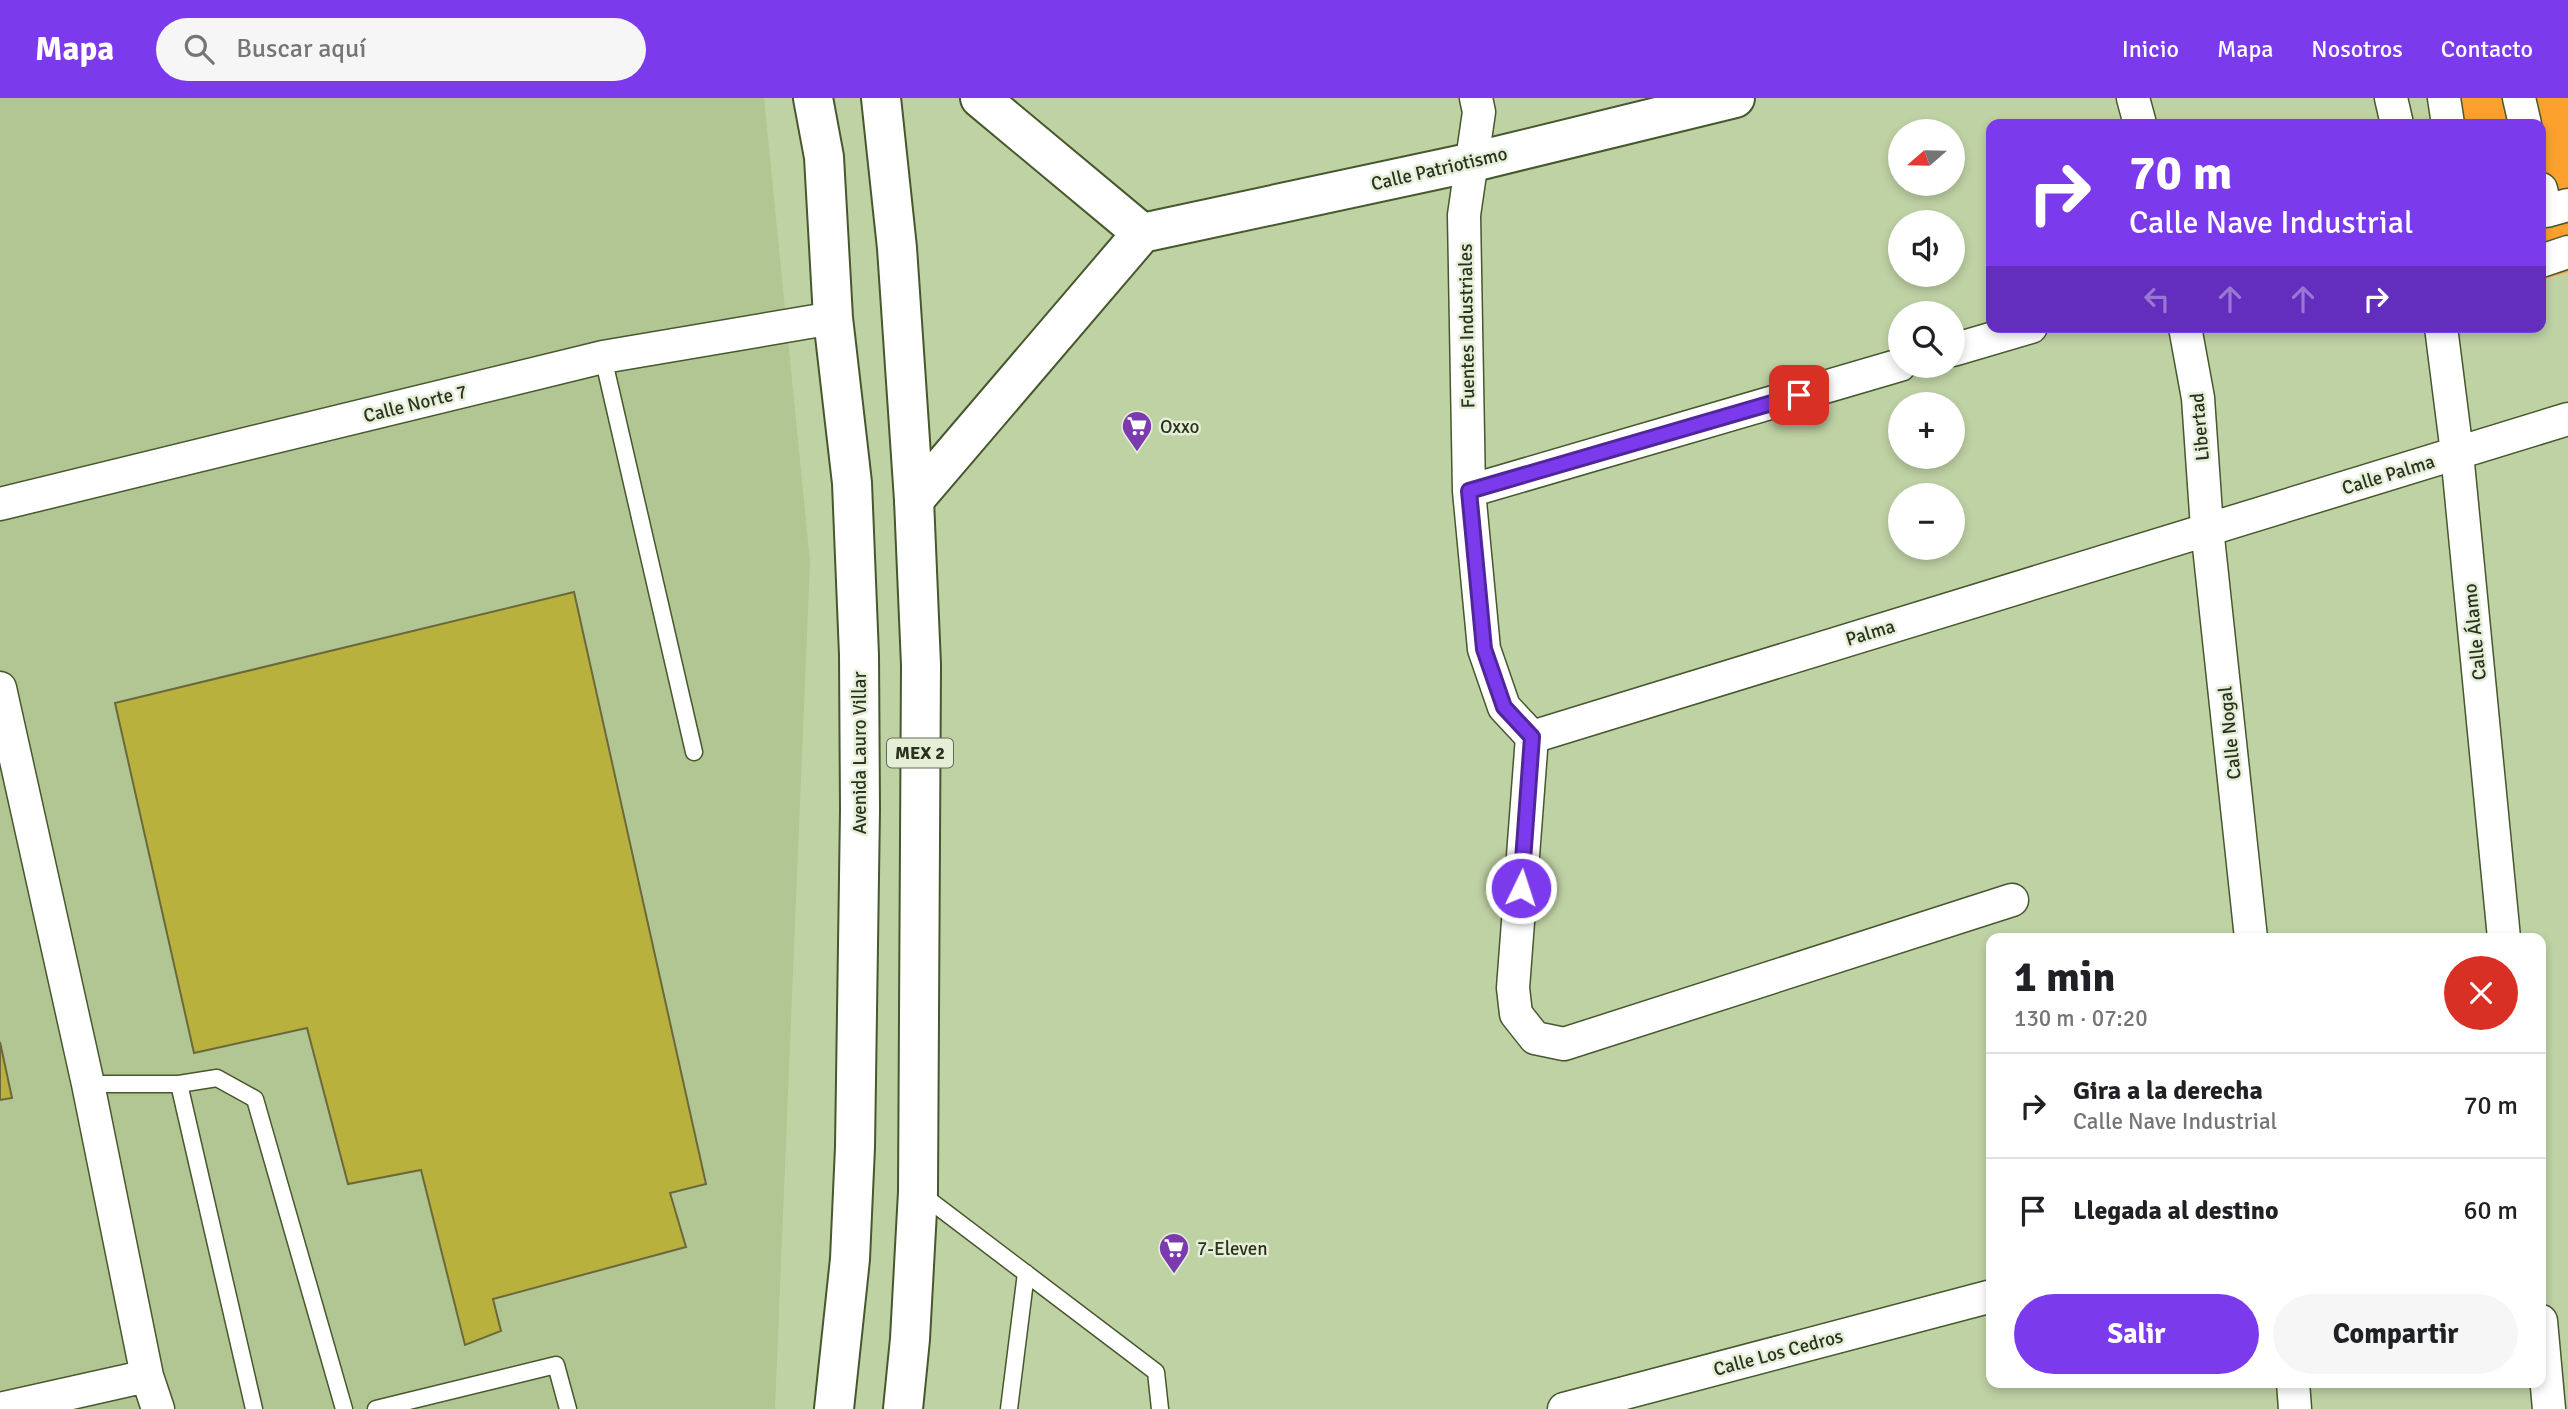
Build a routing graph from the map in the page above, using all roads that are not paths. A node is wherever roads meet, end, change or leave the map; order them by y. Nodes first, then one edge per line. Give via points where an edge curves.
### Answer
1 (813, 98) edge
2 (881, 98) edge
3 (980, 98) edge
4 (1476, 98) edge
5 (1735, 98) edge
6 (2133, 98) edge
7 (2391, 98) edge
8 (2444, 98) edge
9 (2519, 98) edge
10 (2139, 119) edge
11 (2396, 119) edge
12 (2447, 119) edge
13 (2524, 119) edge
14 (1472, 162) junction
15 (2568, 205) edge
16 (2546, 211) edge
17 (1142, 233) junction
18 (2568, 252) edge
19 (2546, 259) edge
20 (833, 318) junction
21 (2011, 333) edge
22 (2186, 333) edge
23 (2442, 333) edge
24 (1965, 346) edge
25 (603, 357) junction
26 (1888, 369) edge
27 (2568, 419) edge
28 (2457, 453) junction
29 (1469, 491) junction
30 (914, 500) junction
31 (0, 503) edge
32 (2207, 528) junction
33 (0, 688) edge
34 (1532, 737) junction
35 (694, 752) dead end
36 (2012, 900) dead end
37 (2250, 933) edge
38 (2504, 933) edge
39 (88, 1084) junction
40 (179, 1084) junction
41 (918, 1192) junction
42 (1026, 1273) junction
43 (1986, 1298) edge
44 (2546, 1370) edge
45 (147, 1376) junction
46 (2292, 1388) edge
47 (0, 1409) edge
48 (158, 1409) edge
49 (254, 1409) edge
50 (344, 1409) edge
51 (376, 1409) edge
52 (568, 1409) edge
53 (834, 1409) edge
54 (903, 1409) edge
55 (1009, 1409) edge
56 (1160, 1409) edge
57 (1564, 1409) edge
58 (2294, 1409) edge
59 (2550, 1409) edge

1 - 20 main road, Avenida Lauro Villar / MEX 2 via 824,157
2 - 30 main road, MEX 2 via 897,248
3 - 17 main road
4 - 14 street, Fuentes Industriales via 1479,113
5 - 14 main road, Calle Patriotismo
6 - 10 street
7 - 11 street
8 - 12 street
9 - 13 street
14 - 17 main road, Calle Patriotismo
14 - 29 street, Fuentes Industriales via 1464,215
15 - 16 street
17 - 30 main road
18 - 19 street
20 - 25 street, Calle Norte 7
20 - 53 main road, Avenida Lauro Villar / MEX 2 via 852,482 860,797 855,1147 850,1259
21 - 24 street
22 - 32 street, Libertad via 2198,398
23 - 28 street, Calle Álamo
25 - 31 street, Calle Norte 7
25 - 35 lane
26 - 29 street
27 - 28 street, Calle Palma
28 - 32 street, Calle Palma
28 - 38 street, Calle Álamo
29 - 34 street, Fuentes Industriales via 1484,649 1504,707
30 - 41 main road, MEX 2 via 921,665
32 - 34 street, Palma
32 - 37 street, Calle Nogal
33 - 39 street
34 - 36 street via 1513,988 1516,1014 1535,1038 1564,1044
39 - 40 lane
39 - 45 street
40 - 49 lane
40 - 50 lane via 217,1078 255,1099
41 - 42 lane
41 - 54 main road, MEX 2
42 - 55 lane
42 - 56 lane via 1156,1372
43 - 57 street, Calle Los Cedros
44 - 59 street
45 - 47 street
45 - 48 street
46 - 58 street
51 - 52 lane via 556,1365

